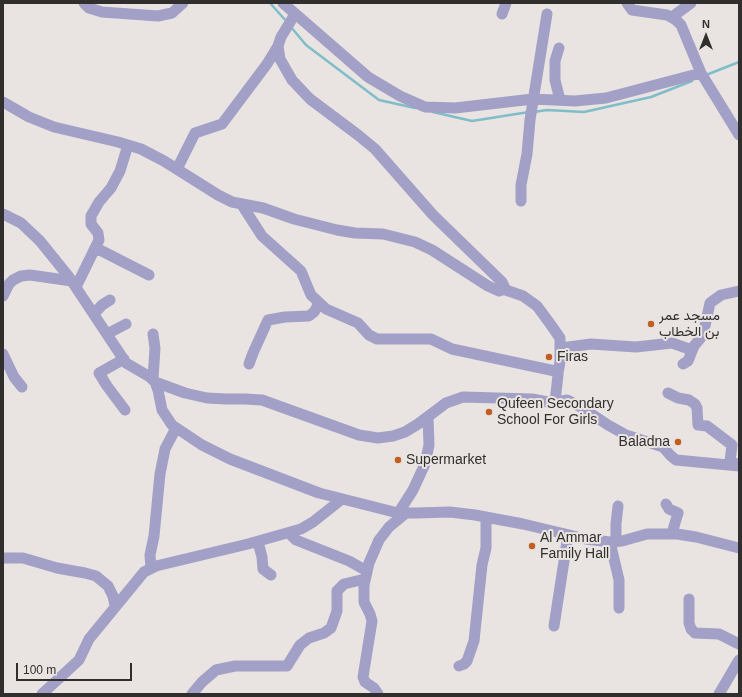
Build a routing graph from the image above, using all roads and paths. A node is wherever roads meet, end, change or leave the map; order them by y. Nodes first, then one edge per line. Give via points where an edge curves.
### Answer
1 (84, 3) edge
2 (283, 3) edge
3 (506, 3) edge
4 (628, 3) edge
5 (691, 3) edge
6 (179, 4) edge
7 (295, 14) junction
8 (502, 14) dead end
9 (547, 14) dead end
10 (672, 17) junction
11 (278, 46) junction
12 (559, 48) dead end
13 (703, 76) junction
14 (533, 99) junction
15 (560, 100) junction
16 (3, 102) edge
17 (739, 136) edge
18 (128, 145) junction
19 (177, 169) junction
20 (521, 201) dead end
21 (242, 204) junction
22 (3, 214) edge
23 (96, 248) junction
24 (148, 275) dead end
25 (74, 284) junction
26 (503, 289) junction
27 (739, 291) edge
28 (3, 296) edge
29 (110, 300) dead end
30 (319, 304) junction
31 (94, 314) junction
32 (126, 324) dead end
33 (107, 334) junction
34 (153, 334) dead end
35 (561, 348) junction
36 (692, 350) junction
37 (3, 354) edge
38 (124, 360) junction
39 (249, 364) dead end
40 (683, 364) dead end
41 (558, 373) junction
42 (154, 380) junction
43 (22, 387) dead end
44 (668, 393) dead end
45 (555, 402) junction
46 (125, 410) dead end
47 (428, 417) junction
48 (176, 428) junction
49 (739, 466) edge
50 (342, 499) junction
51 (666, 504) dead end
52 (618, 506) dead end
53 (402, 513) junction
54 (486, 517) junction
55 (289, 533) junction
56 (672, 533) junction
57 (568, 535) junction
58 (258, 542) junction
59 (613, 542) junction
60 (739, 548) edge
61 (3, 558) edge
62 (151, 568) junction
63 (366, 575) junction
64 (271, 576) dead end
65 (689, 599) dead end
66 (115, 606) junction
67 (620, 608) dead end
68 (554, 626) dead end
69 (739, 644) edge
70 (739, 660) edge
71 (459, 666) dead end
72 (379, 693) edge
73 (42, 694) edge
74 (192, 694) edge
75 (719, 694) edge

1 - 6 street via 89,8 102,12 158,16 172,13
2 - 7 street
3 - 8 street
4 - 10 street via 632,10 661,13
5 - 10 street
7 - 11 street
7 - 14 street via 368,77 400,96 426,107 455,108
9 - 14 street
10 - 13 street via 683,29
11 - 19 street via 222,124 195,133
11 - 26 street via 282,64 298,87 375,149 433,215 503,282
12 - 15 street via 555,61 555,80
13 - 15 street via 606,98
13 - 17 street
14 - 15 street
14 - 20 street
16 - 18 street via 29,117 54,127
18 - 19 street via 153,155
18 - 23 street via 118,176 91,216 90,220 99,237
19 - 21 street via 218,195
21 - 26 street via 346,232 404,238 432,250 488,286 499,291
21 - 30 street via 262,236 301,271 308,290
22 - 25 street via 30,230 51,252
23 - 24 street
23 - 25 street
25 - 28 street via 30,275 21,276 9,284
25 - 31 street
26 - 35 street via 523,296 537,306 560,338
27 - 36 street via 721,295 711,302 704,332
29 - 31 street
30 - 39 street via 309,316 268,320
30 - 41 street via 358,323 369,335 377,339 431,339 452,349 554,370
31 - 33 street
32 - 33 street
33 - 38 street
34 - 42 street
35 - 36 street via 591,344 636,347 672,343
35 - 41 street
36 - 40 street via 689,360
37 - 43 street
38 - 42 street
38 - 46 street via 99,373
41 - 45 street
42 - 47 street via 185,393 207,398 262,400 370,437 400,434
42 - 48 street via 162,410 168,421
44 - 49 street via 695,404 698,425 707,426 732,445 730,461
45 - 47 street via 463,397 446,403
45 - 49 street via 569,401 621,433 663,447 676,460
47 - 53 street via 429,445 425,464
48 - 50 street via 230,459 319,493
48 - 62 street via 166,449 160,474 150,555
50 - 53 street
50 - 55 street via 307,526
51 - 56 street via 669,509 678,513
52 - 59 street
53 - 54 street via 450,512
53 - 63 street via 379,540
54 - 57 street
54 - 71 street via 486,548 474,641 467,661
55 - 58 street
55 - 63 street via 296,540 349,561
56 - 59 street via 647,534
56 - 60 street
57 - 59 street
57 - 68 street
58 - 62 street
58 - 64 street via 263,569
59 - 67 street
61 - 66 street via 23,558 96,576 108,586
62 - 66 street via 140,576
63 - 72 street via 363,598 372,621 363,677 365,682
63 - 74 street via 344,584 337,591 337,612 331,628 300,645 287,666 235,666 216,670
65 - 69 street via 689,623 695,633 719,634
66 - 73 street via 89,639 79,660
70 - 75 street

